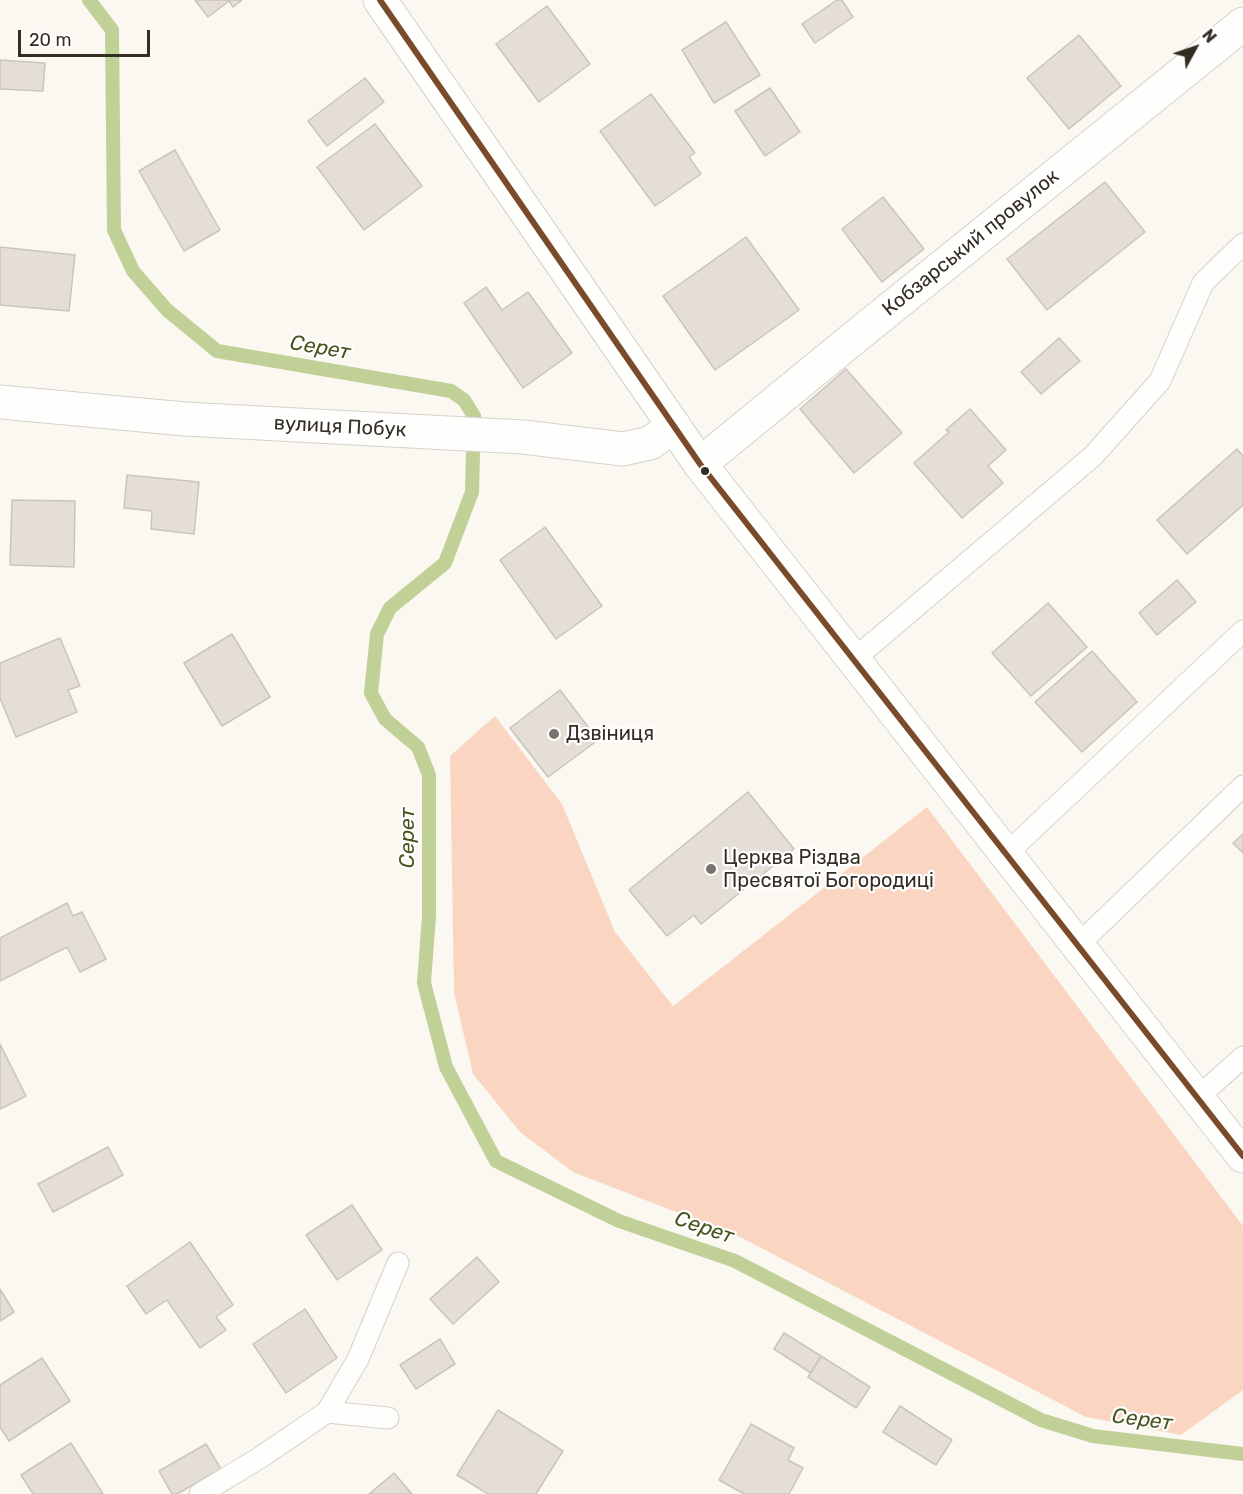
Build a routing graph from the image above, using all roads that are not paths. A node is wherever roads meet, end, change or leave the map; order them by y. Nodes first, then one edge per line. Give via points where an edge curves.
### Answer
1 (380, 0) edge
2 (1243, 24) edge
3 (1243, 244) edge
4 (0, 402) edge
5 (674, 426) junction
6 (700, 464) junction
7 (1243, 631) edge
8 (853, 660) junction
9 (1243, 786) edge
10 (1005, 855) junction
11 (1077, 946) junction
12 (1243, 1057) edge
13 (1197, 1098) junction
14 (1243, 1156) edge
15 (398, 1263) dead end
16 (327, 1412) junction
17 (388, 1418) dead end
18 (200, 1494) edge

1 - 5 main road
2 - 6 main road, Кобзарський провулок
3 - 8 lane via 1203,283 1160,381 1093,456
4 - 5 main road, вулиця Побук via 185,419 515,437 623,449 650,443
5 - 6 main road
6 - 8 main road
7 - 10 lane
8 - 10 main road
9 - 11 lane
10 - 11 main road
11 - 13 main road
12 - 13 lane
13 - 14 main road
15 - 16 lane via 357,1359
16 - 17 lane
16 - 18 lane

